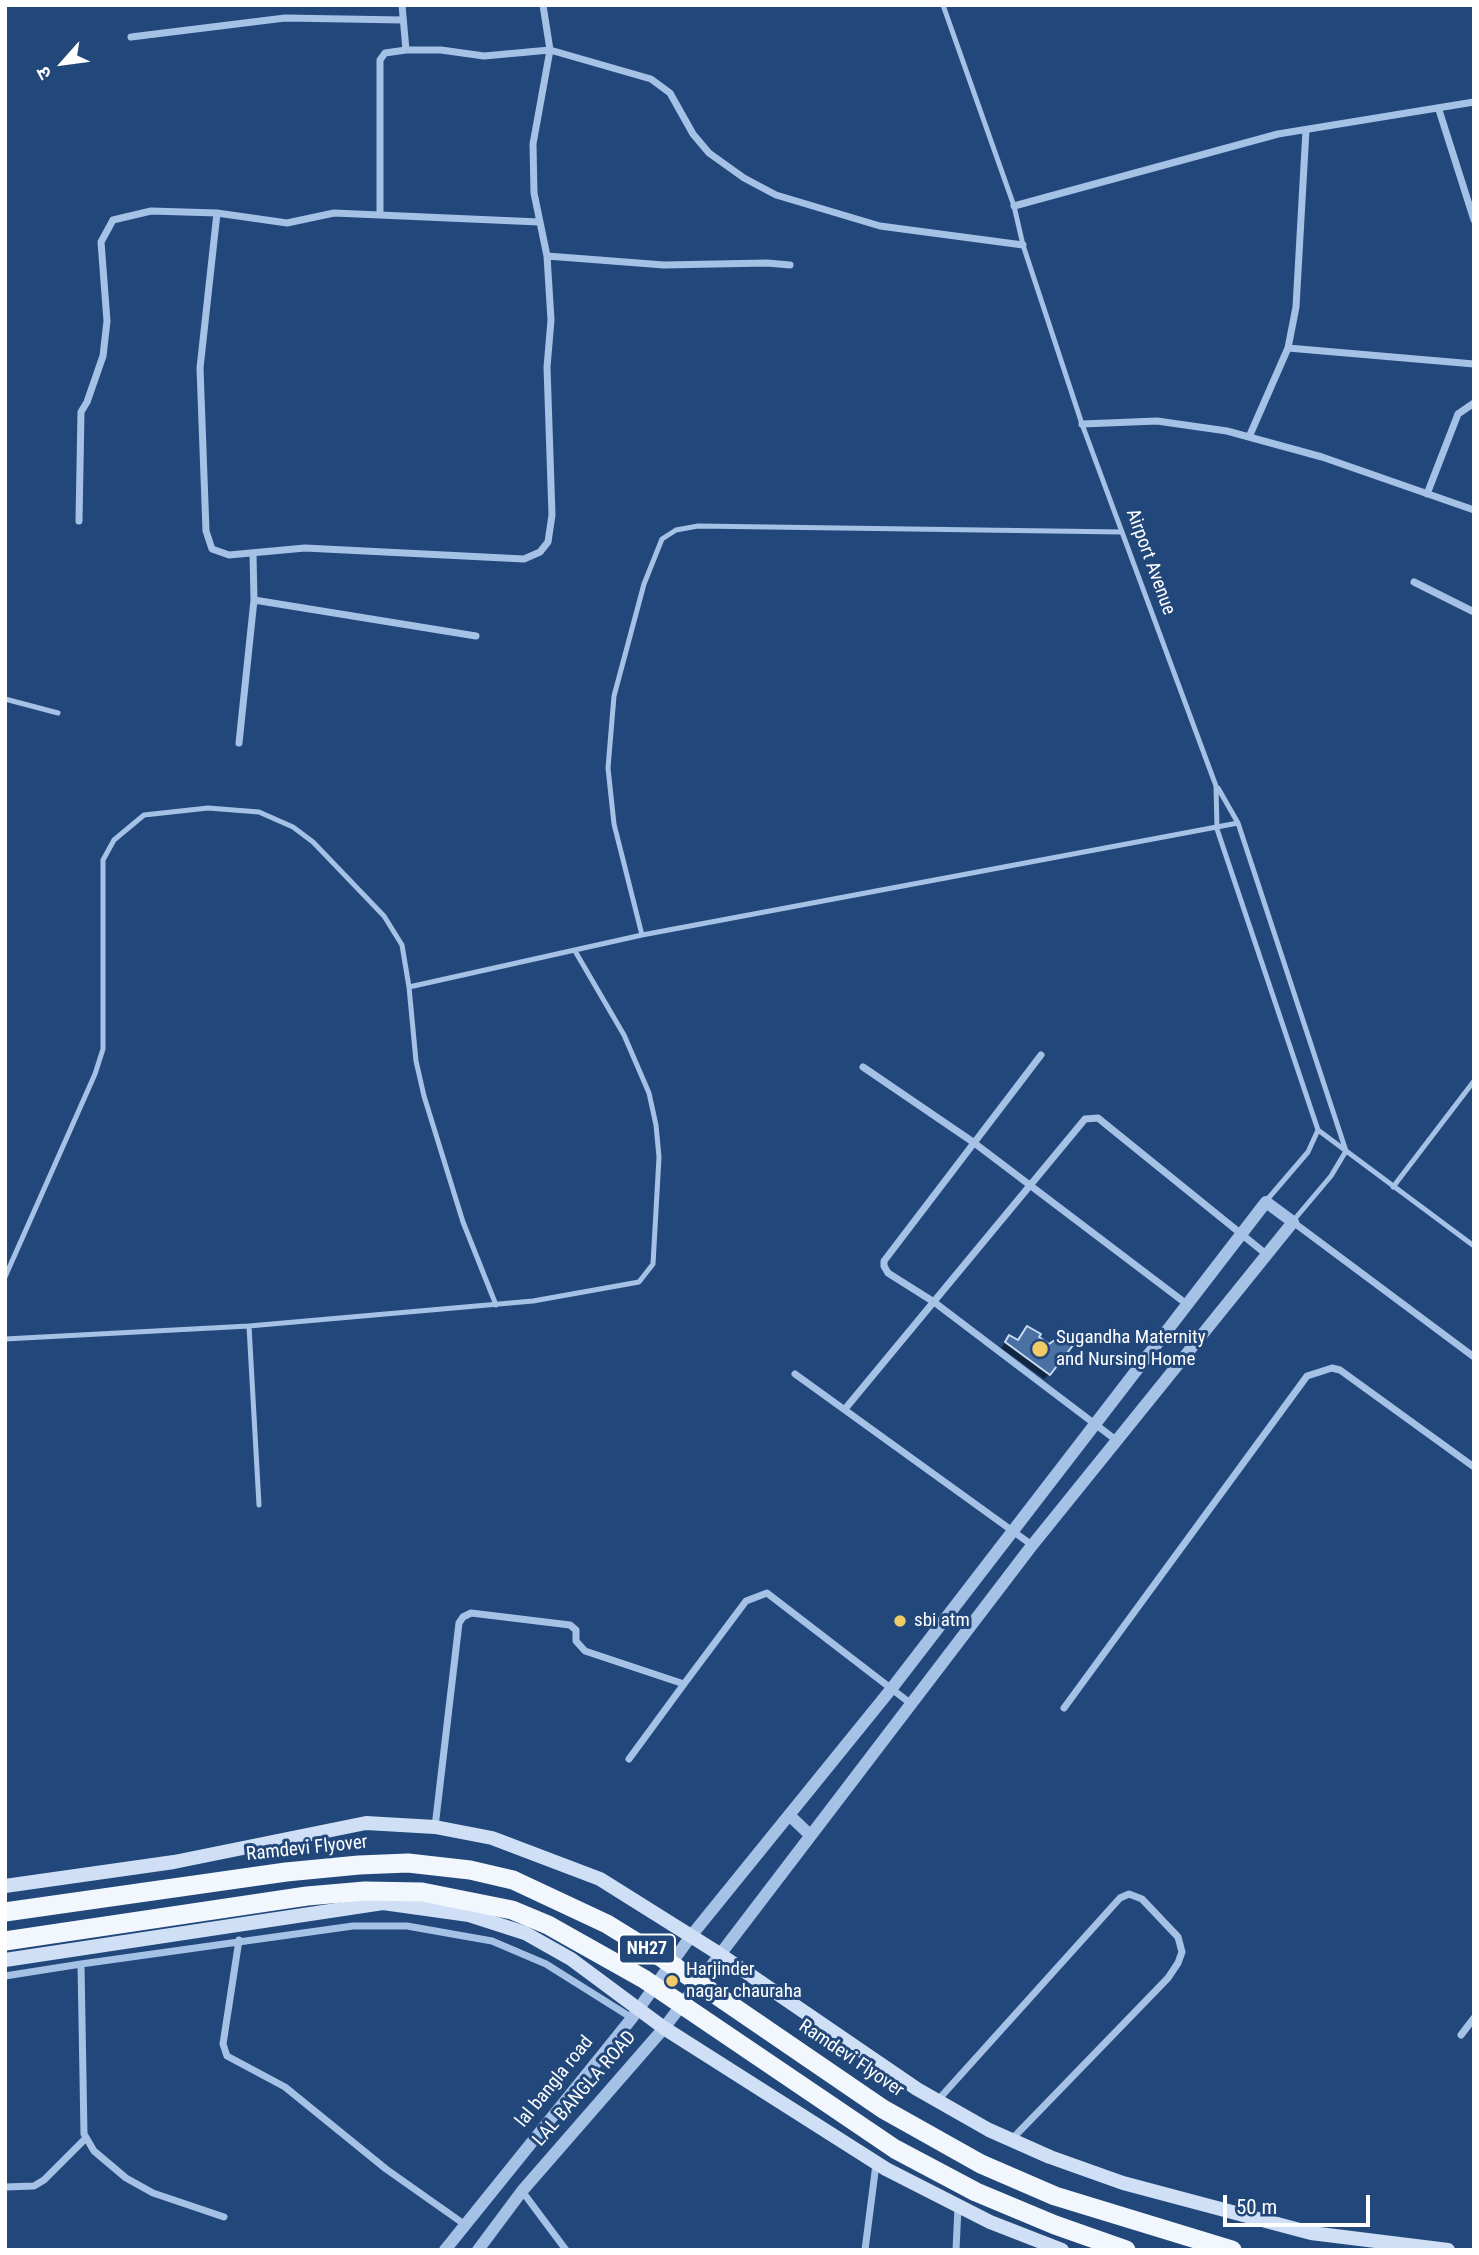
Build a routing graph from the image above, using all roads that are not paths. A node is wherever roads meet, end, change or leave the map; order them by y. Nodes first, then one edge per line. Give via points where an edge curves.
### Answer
1 (402, 5) edge
2 (543, 5) edge
3 (943, 5) edge
4 (403, 20) junction
5 (131, 37) dead end
6 (406, 50) junction
7 (550, 50) junction
8 (1474, 102) edge
9 (1439, 110) junction
10 (1306, 130) junction
11 (1014, 206) junction
12 (217, 213) junction
13 (380, 214) junction
14 (1474, 220) edge
15 (539, 222) junction
16 (1023, 246) junction
17 (547, 256) junction
18 (790, 265) dead end
19 (1288, 348) junction
20 (1474, 364) edge
21 (1474, 403) edge
22 (1082, 425) junction
23 (1250, 437) junction
24 (1427, 494) junction
25 (1474, 510) edge
26 (79, 522) dead end
27 (1122, 531) junction
28 (253, 553) junction
29 (1414, 582) dead end
30 (254, 600) junction
31 (1474, 612) edge
32 (476, 636) dead end
33 (5, 699) edge
34 (58, 713) dead end
35 (239, 744) dead end
36 (1216, 786) junction
37 (1238, 823) junction
38 (1217, 829) junction
39 (642, 935) junction
40 (575, 951) junction
41 (409, 987) junction
42 (1041, 1055) dead end
43 (863, 1068) dead end
44 (1474, 1081) edge
45 (1318, 1130) junction
46 (973, 1142) junction
47 (1346, 1151) junction
48 (1029, 1187) junction
49 (1393, 1187) junction
50 (1266, 1202) junction
51 (1293, 1222) junction
52 (1241, 1233) junction
53 (1474, 1245) edge
54 (1266, 1254) junction
55 (5, 1276) edge
56 (934, 1302) junction
57 (1188, 1304) junction
58 (496, 1305) junction
59 (249, 1326) junction
60 (5, 1339) edge
61 (1474, 1357) edge
62 (795, 1374) dead end
63 (845, 1409) junction
64 (1094, 1425) junction
65 (1116, 1440) junction
66 (1474, 1467) edge
67 (259, 1505) dead end
68 (1014, 1531) junction
69 (1032, 1545) junction
70 (931, 1637) junction
71 (949, 1652) junction
72 (684, 1684) junction
73 (892, 1688) junction
74 (910, 1703) junction
75 (1064, 1709) dead end
76 (629, 1759) dead end
77 (789, 1815) junction
78 (435, 1827) junction
79 (809, 1834) junction
80 (5, 1886) edge
81 (5, 1912) edge
82 (691, 1936) junction
83 (239, 1940) junction
84 (5, 1941) edge
85 (718, 1953) junction
86 (5, 1960) edge
87 (81, 1964) junction
88 (5, 1976) edge
89 (636, 2013) junction
90 (1474, 2018) edge
91 (664, 2028) junction
92 (1461, 2035) dead end
93 (937, 2100) junction
94 (86, 2138) junction
95 (1011, 2140) junction
96 (876, 2162) junction
97 (5, 2187) edge
98 (522, 2190) junction
99 (958, 2207) junction
100 (224, 2217) dead end
101 (464, 2224) junction
102 (445, 2250) edge
103 (478, 2250) edge
104 (566, 2250) edge
105 (865, 2250) edge
106 (956, 2250) edge
107 (1062, 2250) edge
108 (1126, 2250) edge
109 (1232, 2250) edge
110 (1448, 2250) edge

1 - 4 street
2 - 7 street
3 - 11 lane, Airport Avenue
4 - 5 street via 285,18
4 - 6 street
6 - 7 street via 484,56
6 - 13 street via 380,60
7 - 15 street via 533,144
7 - 16 street via 651,79 670,93 709,153 776,195 880,226
8 - 9 street
9 - 10 street
9 - 14 street
10 - 11 street
10 - 19 street via 1296,307
11 - 16 lane, Airport Avenue
12 - 13 street via 286,223 334,212
12 - 26 street via 150,211 113,220 106,229 102,242 107,321 100,367 81,412
12 - 28 street via 200,368 206,531 208,543 220,554
13 - 15 street
15 - 17 street
16 - 22 lane, Airport Avenue
17 - 18 street via 664,265
17 - 28 street via 552,515 548,542 540,552 524,559 305,548
19 - 20 street
19 - 23 street
21 - 24 street via 1458,414
22 - 23 street via 1157,421
22 - 27 lane, Airport Avenue
23 - 24 street
24 - 25 street
27 - 36 lane, Airport Avenue
27 - 39 lane via 698,526 676,530 662,539 644,584 614,696 608,768 614,824
28 - 30 street
29 - 31 street
30 - 32 street
30 - 35 street
33 - 34 lane
36 - 37 lane
36 - 38 lane, Airport Avenue
37 - 38 lane
37 - 47 lane
38 - 39 lane
38 - 45 lane, Airport Avenue
39 - 40 lane
40 - 41 lane
40 - 58 lane via 624,1035 649,1093 659,1157 653,1264 639,1282 624,1287
41 - 55 lane via 402,945 384,916 293,827 258,812 208,808 144,815 134,821 114,840 103,860 103,1049
41 - 58 lane via 424,1096 463,1222
42 - 46 street
43 - 46 street
44 - 49 lane
45 - 47 lane
45 - 50 lane via 1308,1152
46 - 48 street
46 - 56 street via 884,1261 888,1273
47 - 49 lane
47 - 51 lane
48 - 52 street via 1085,1119 1098,1118
48 - 56 street
48 - 57 street
49 - 53 lane
50 - 51 street
50 - 52 street, lal bangla road
51 - 54 street, LAL BANGLA ROAD
51 - 61 street
52 - 54 street
52 - 57 street, lal bangla road
54 - 65 street, LAL BANGLA ROAD
56 - 63 street
56 - 64 street
57 - 64 street, lal bangla road
58 - 59 lane
59 - 60 lane
59 - 67 lane
62 - 63 street
63 - 68 street
64 - 65 street
64 - 68 street, lal bangla road
65 - 69 street, LAL BANGLA ROAD
66 - 75 street via 1340,1370 1307,1376
68 - 69 street
68 - 70 street, lal bangla road
69 - 71 street, LAL BANGLA ROAD
70 - 71 street
70 - 73 street, lal bangla road
71 - 74 street, LAL BANGLA ROAD
72 - 73 street via 746,1601 767,1592
72 - 76 street
72 - 78 street via 585,1651 570,1625 471,1614 463,1617
73 - 74 street
73 - 77 street, lal bangla road
74 - 79 street, LAL BANGLA ROAD
77 - 79 street
77 - 82 street, lal bangla road
78 - 80 main road via 366,1824 174,1862
78 - 82 main road via 492,1839 600,1879
79 - 85 street, LAL BANGLA ROAD
81 - 109 highway, Ramdevi Flyover / NH27, bridge via 359,1865 408,1863 513,1880 607,1924 883,2109 981,2164 1055,2196
82 - 85 main road
82 - 89 street, lal bangla road
83 - 87 street
83 - 89 street via 353,1927 407,1926 458,1934 492,1941 546,1964
83 - 101 street via 223,2044 227,2056 295,2094 386,2169
84 - 108 highway, NH27, bridge via 365,1891 422,1892 512,1910 644,1979 895,2149 976,2192
85 - 91 street, LAL BANGLA ROAD
85 - 93 main road via 865,2056
86 - 89 main road via 383,1903 469,1915 525,1933 571,1959
87 - 88 street
87 - 94 street via 81,2121
89 - 91 main road
89 - 101 street, lal bangla road
90 - 92 street
91 - 96 main road
91 - 98 street, LAL BANGLA ROAD
93 - 95 main road
93 - 95 street via 1120,1898 1129,1894 1142,1899 1178,1937 1182,1952 1178,1963
94 - 97 street via 34,2186
94 - 100 street via 125,2178 153,2193
95 - 110 main road via 1123,2183 1311,2233
96 - 99 main road
96 - 105 street
98 - 103 street, LAL BANGLA ROAD
98 - 104 street
99 - 106 street
99 - 107 main road
101 - 102 street, lal bangla road

